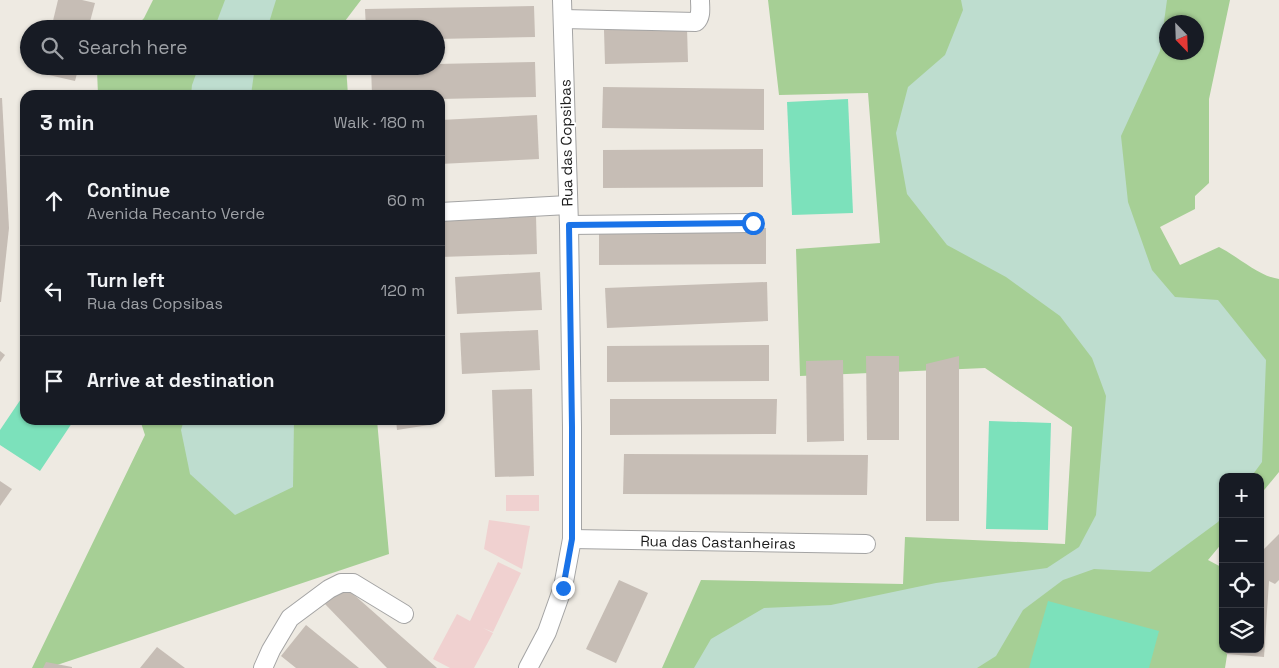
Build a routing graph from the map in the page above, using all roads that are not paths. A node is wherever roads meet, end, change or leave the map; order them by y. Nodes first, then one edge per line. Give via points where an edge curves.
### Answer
1 (562, 0) edge
2 (700, 0) edge
3 (563, 19) junction
4 (568, 205) junction
5 (445, 212) edge
6 (753, 223) dead end
7 (569, 225) junction
8 (572, 539) junction
9 (866, 544) dead end
10 (404, 614) dead end
11 (263, 668) edge
12 (528, 668) edge

1 - 3 street, Rua das Copsibas
2 - 3 street via 701,14 696,22
3 - 4 street, Rua das Copsibas
4 - 5 street
4 - 7 street, Rua das Copsibas
6 - 7 street
7 - 8 street, Rua das Copsibas
8 - 9 street, Rua das Castanheiras
8 - 12 street, Rua das Copsibas via 563,588 547,632
10 - 11 street via 352,583 341,583 290,618

